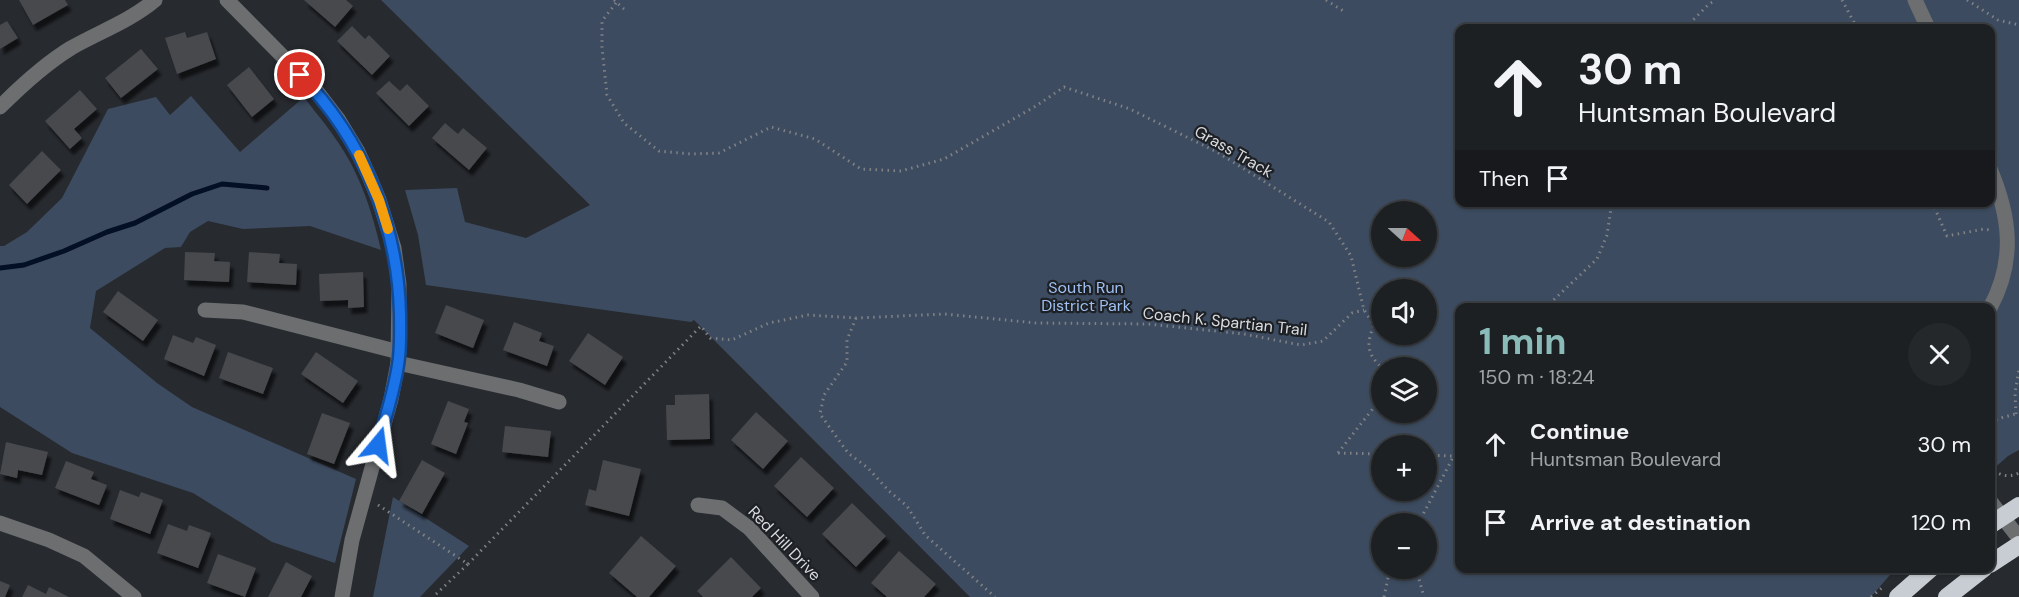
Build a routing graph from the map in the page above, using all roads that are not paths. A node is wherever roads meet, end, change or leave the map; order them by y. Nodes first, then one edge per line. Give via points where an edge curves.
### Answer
1 (155, 0) edge
2 (228, 0) edge
3 (1915, 0) edge
4 (1926, 24) edge
5 (0, 107) edge
6 (1995, 183) edge
7 (1992, 303) edge
8 (205, 310) dead end
9 (399, 358) junction
10 (559, 402) dead end
11 (698, 505) dead end
12 (2019, 506) edge
13 (1997, 521) edge
14 (0, 523) edge
15 (2019, 538) edge
16 (2019, 544) edge
17 (1995, 561) edge
18 (1925, 573) edge
19 (1978, 573) edge
20 (134, 597) edge
21 (342, 597) edge
22 (812, 597) edge
23 (1898, 597) edge
24 (1947, 597) edge

1 - 5 street via 46,65
2 - 9 street via 315,89 358,152 394,248 399,284
3 - 4 street
6 - 7 street via 2008,230 2005,265
8 - 9 street via 243,312
9 - 10 street
9 - 21 street via 352,540
11 - 22 street, Red Hill Drive via 722,508 749,528
12 - 13 highway
13 - 15 street
14 - 20 street via 84,556
16 - 17 highway
18 - 23 highway
19 - 24 highway

